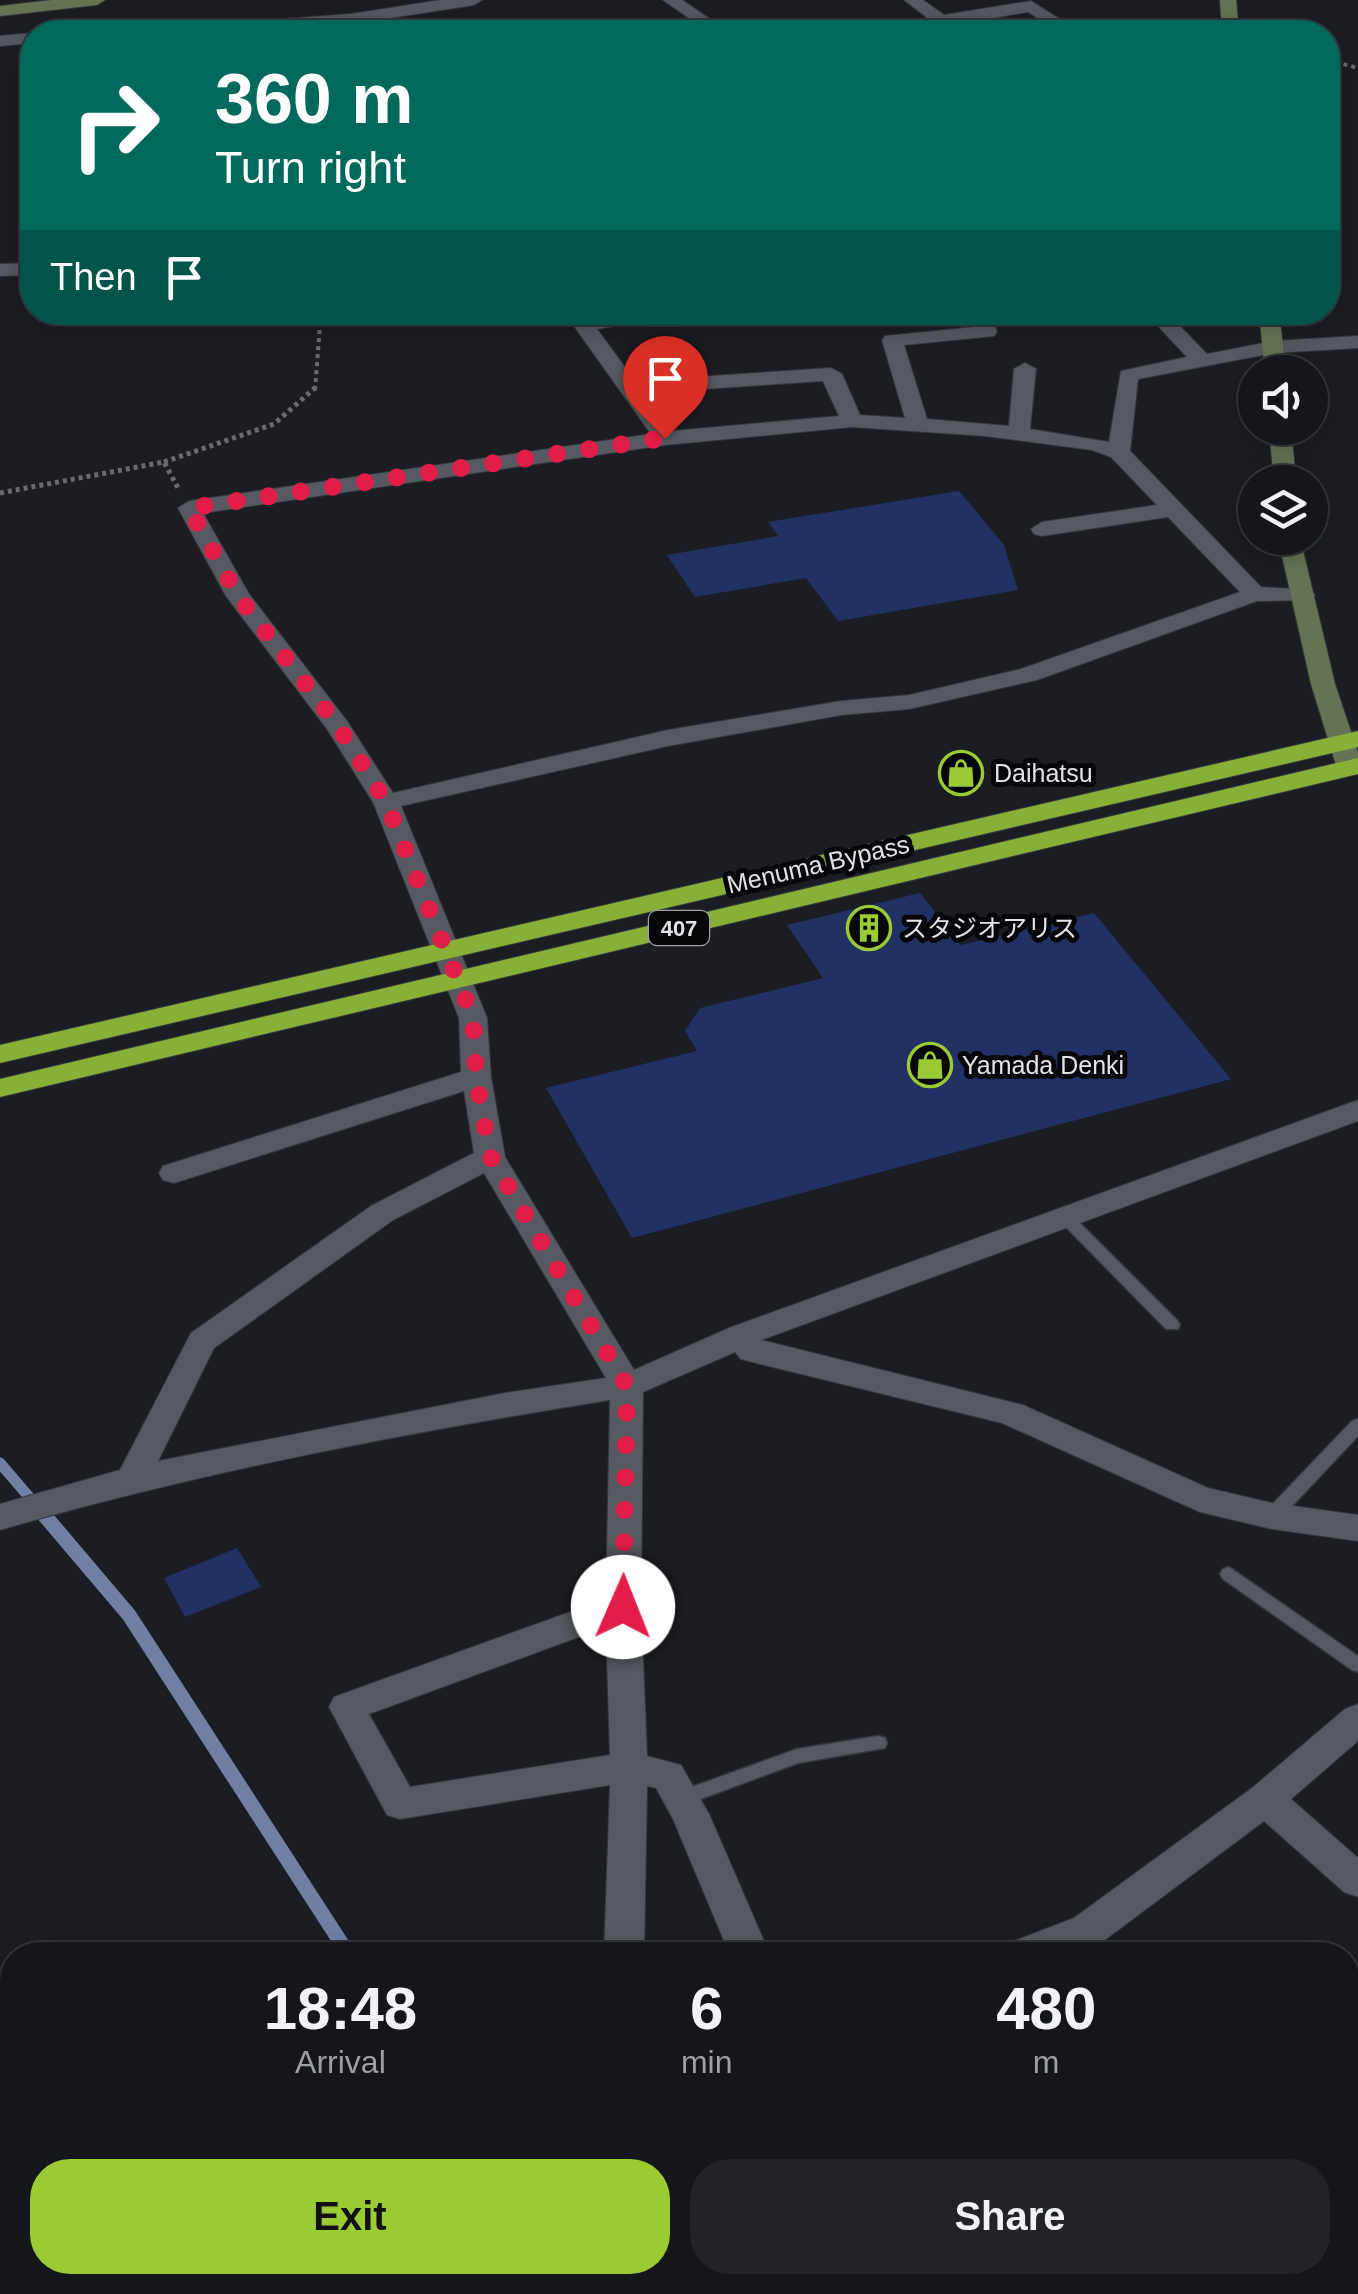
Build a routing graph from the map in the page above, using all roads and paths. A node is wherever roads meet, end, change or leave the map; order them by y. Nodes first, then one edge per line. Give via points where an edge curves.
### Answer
1 (97, 0) edge
2 (474, 0) edge
3 (671, 0) edge
4 (912, 0) edge
5 (0, 11) edge
6 (384, 20) edge
7 (702, 20) edge
8 (941, 20) joint
9 (1053, 20) edge
10 (320, 325) edge
11 (584, 325) edge
12 (985, 325) edge
13 (1167, 325) edge
14 (1270, 325) edge
15 (1358, 342) edge
16 (1274, 347) junction
17 (1275, 355) edge
18 (1202, 361) junction
19 (1025, 370) dead end
20 (631, 388) junction
21 (852, 421) junction
22 (918, 425) junction
23 (1020, 434) junction
24 (665, 438) junction
25 (1119, 452) junction
26 (164, 462) junction
27 (0, 493) edge
28 (189, 508) junction
29 (1175, 509) junction
30 (1042, 529) dead end
31 (1294, 555) edge
32 (1256, 594) junction
33 (1303, 596) junction
34 (1351, 754) edge
35 (386, 802) junction
36 (444, 949) junction
37 (458, 982) junction
38 (0, 1054) edge
39 (476, 1077) junction
40 (0, 1088) edge
41 (1358, 1110) edge
42 (490, 1156) junction
43 (174, 1173) dead end
44 (1064, 1216) junction
45 (1172, 1325) dead end
46 (740, 1336) junction
47 (627, 1386) junction
48 (1358, 1425) edge
49 (132, 1479) junction
50 (4, 1516) edge
51 (1272, 1516) junction
52 (1358, 1528) edge
53 (1228, 1574) dead end
54 (623, 1607) junction
55 (1358, 1665) edge
56 (1358, 1719) edge
57 (878, 1743) dead end
58 (629, 1767) junction
59 (682, 1798) junction
60 (1265, 1799) junction
61 (1358, 1880) edge
62 (624, 1942) edge
63 (744, 1942) edge
64 (1057, 1942) edge

1 - 5 street
2 - 6 street
3 - 7 street
4 - 8 street
8 - 9 street via 1031,6
10 - 26 path via 316,389 274,424
11 - 20 street
12 - 22 street via 988,332 892,340
13 - 18 street
14 - 16 street
15 - 16 street
16 - 17 street
16 - 18 street
18 - 25 street via 1128,375
19 - 23 street
20 - 21 street via 831,374
20 - 24 street
21 - 22 street
21 - 24 street
22 - 23 street
23 - 25 street
24 - 28 street
25 - 29 street
26 - 27 path
26 - 28 path
28 - 35 street via 238,596 338,726
29 - 30 street
29 - 32 street
31 - 33 street
32 - 33 street
32 - 35 street via 1028,675 909,702 668,738
33 - 34 street
34 - 36 highway, Menuma Bypass / 407
34 - 37 highway, Menuma Bypass / 407
35 - 36 street
36 - 37 street
36 - 38 highway, Menuma Bypass / 407
37 - 39 street via 473,1018
37 - 40 highway, Menuma Bypass / 407
39 - 42 street
39 - 43 street
41 - 44 street
42 - 47 street
42 - 49 street via 382,1213 202,1341
44 - 45 lane
44 - 46 street
46 - 47 street
46 - 51 street via 752,1351 1011,1413 1200,1498
47 - 49 street
47 - 54 street
48 - 51 lane
49 - 50 street
51 - 52 street
53 - 55 lane
54 - 58 street
54 - 58 street via 347,1708 400,1804
56 - 60 street
57 - 59 lane via 797,1756
58 - 59 street via 668,1776
58 - 62 street
59 - 63 street
60 - 61 street
60 - 64 street via 1088,1930

